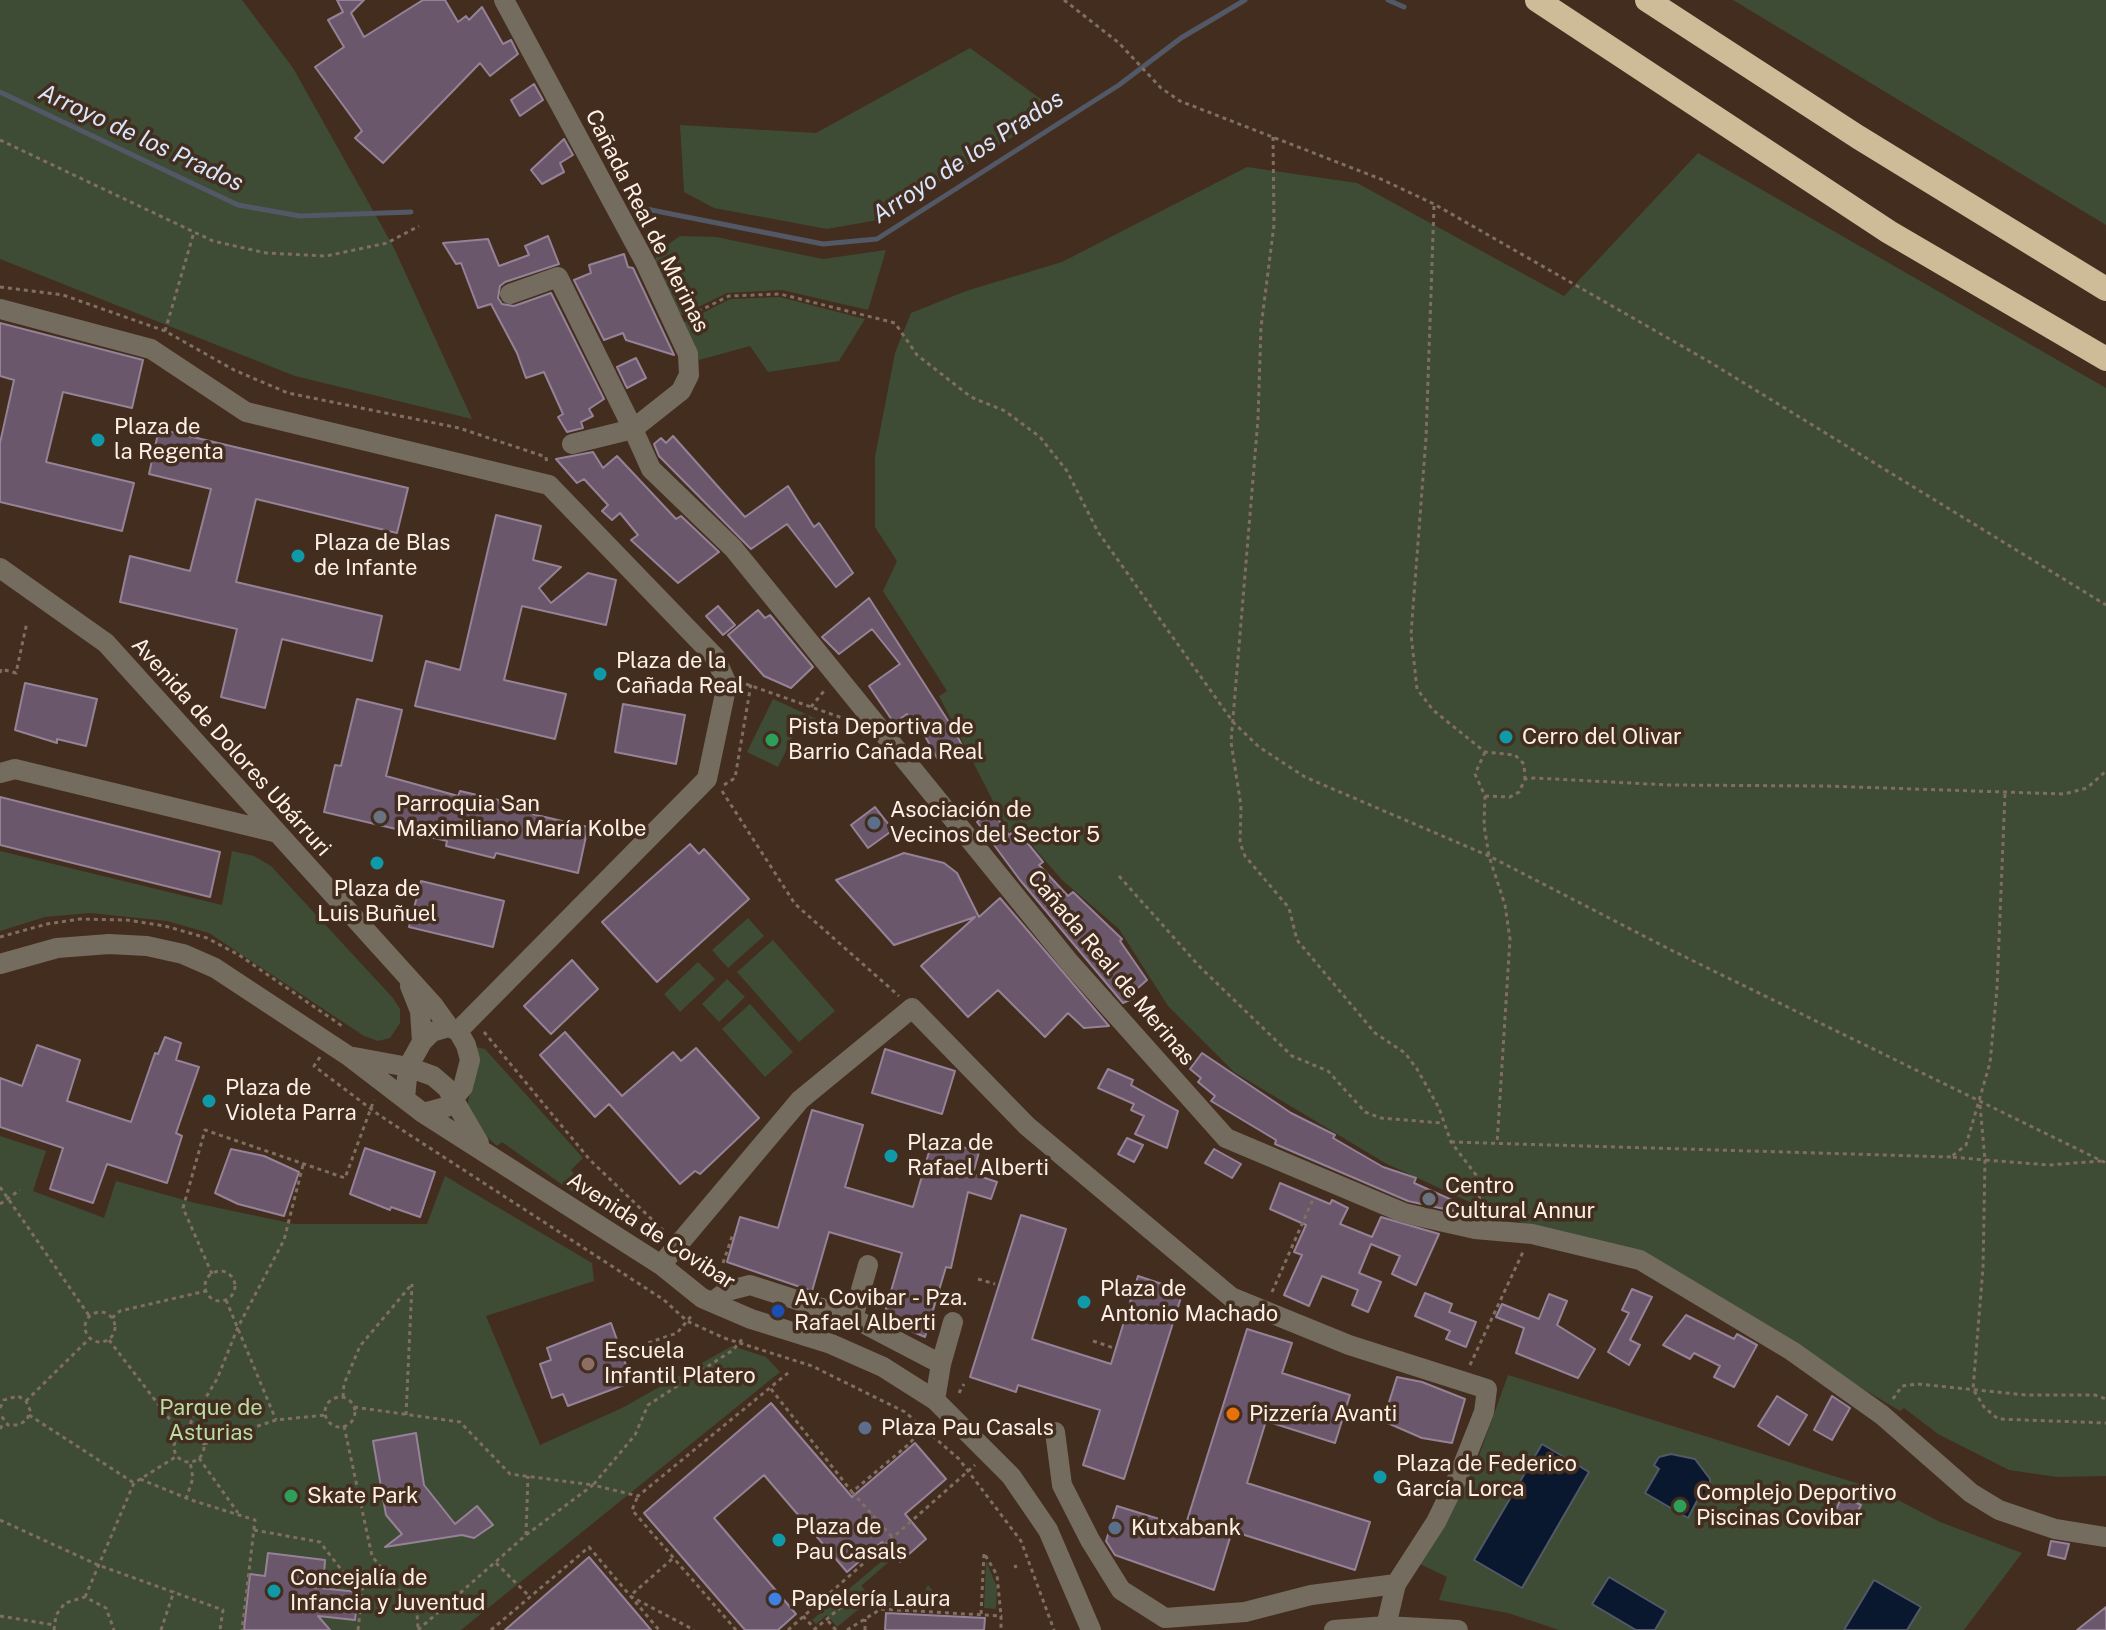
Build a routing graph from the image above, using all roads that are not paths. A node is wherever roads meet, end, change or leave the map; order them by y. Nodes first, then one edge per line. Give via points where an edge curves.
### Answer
1 (504, 0) edge
2 (1537, 0) edge
3 (1647, 0) edge
4 (2106, 289) edge
5 (510, 294) dead end
6 (0, 309) edge
7 (2106, 359) edge
8 (633, 429) junction
9 (572, 444) dead end
10 (0, 568) edge
11 (0, 773) edge
12 (274, 832) junction
13 (0, 964) edge
14 (407, 979) junction
15 (460, 1027) junction
16 (422, 1042) junction
17 (350, 1057) junction
18 (408, 1067) junction
19 (405, 1098) junction
20 (453, 1099) junction
21 (423, 1113) junction
22 (484, 1151) junction
23 (661, 1265) junction
24 (868, 1265) dead end
25 (703, 1307) junction
26 (853, 1318) junction
27 (953, 1322) dead end
28 (941, 1364) junction
29 (935, 1400) junction
30 (1055, 1432) dead end
31 (2106, 1537) edge
32 (1396, 1584) junction
33 (1386, 1626) junction
34 (1091, 1630) edge
35 (1334, 1630) edge
36 (1458, 1630) edge

1 - 8 street, Cañada Real de Merinas via 645,262 688,354 689,375 681,391
2 - 7 highway via 1889,232
3 - 4 highway
5 - 8 street via 558,277
6 - 15 street via 151,349 246,412 549,485 715,657 727,684 703,785
8 - 9 street
8 - 31 street, Cañada Real de Merinas via 651,469 733,548 1070,963 1226,1138 1404,1213 1475,1229 1532,1234 1640,1260 1792,1351 1882,1415 1971,1493 1999,1510 2055,1529
10 - 12 street, Avenida de Dolores Ubárruri via 106,643
11 - 12 street via 15,769
12 - 14 street, Avenida de Dolores Ubárruri
13 - 17 street, Avenida de Covibar via 57,948 109,944 183,954 215,968
14 - 15 street, Avenida de Dolores Ubárruri
14 - 16 street, Avenida de Dolores Ubárruri via 420,1011
15 - 16 street via 432,1032
15 - 20 street via 470,1060 463,1087
16 - 18 street
17 - 18 street, Avenida de Covibar
17 - 19 street, Avenida de Covibar
18 - 19 street
18 - 20 street, Avenida de Covibar via 433,1076
19 - 21 street, Avenida de Covibar
20 - 21 street via 437,1112
20 - 22 street, Avenida de Covibar
21 - 22 street, Avenida de Covibar
22 - 23 street, Avenida de Covibar
23 - 25 street, Avenida de Covibar
23 - 32 street via 800,1100 912,1008 1027,1126 1231,1297 1349,1345 1487,1389 1484,1412 1459,1475
24 - 26 street
25 - 26 street via 727,1291 750,1285
25 - 29 street, Avenida de Covibar via 831,1344 883,1367
26 - 28 street
27 - 28 street
28 - 29 street
29 - 34 street, Avenida de Covibar via 1011,1476 1048,1530
30 - 32 street via 1062,1485 1090,1540 1121,1590 1165,1618 1245,1612 1311,1595
32 - 33 street
33 - 35 street
33 - 36 street

